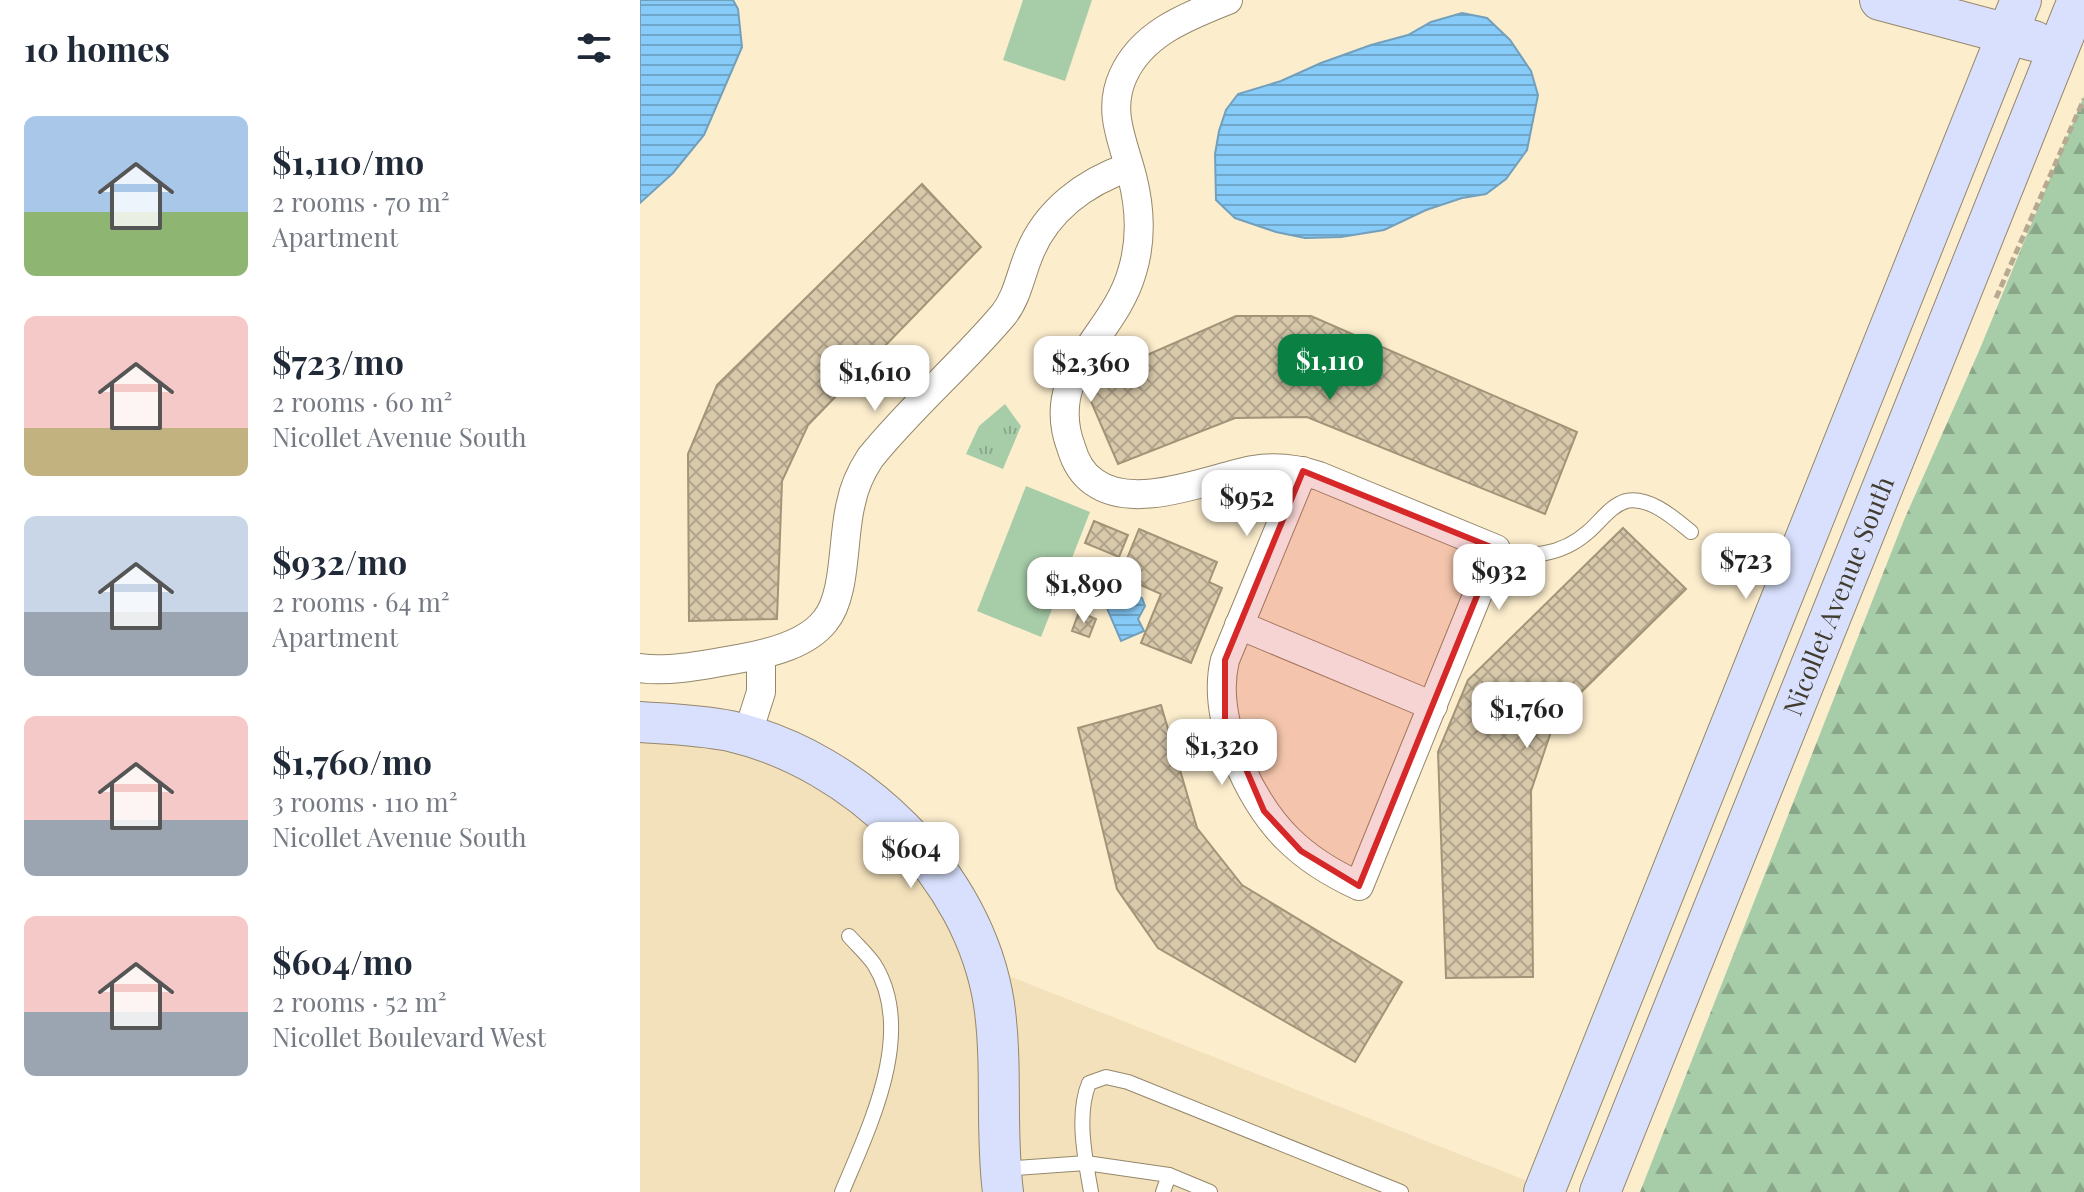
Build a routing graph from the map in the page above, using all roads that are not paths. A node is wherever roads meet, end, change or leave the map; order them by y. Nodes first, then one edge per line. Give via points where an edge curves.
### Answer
1 (1228, 0) edge
2 (1880, 0) edge
3 (2078, 0) edge
4 (2014, 17) edge
5 (2072, 52) edge
6 (1129, 167) junction
7 (1303, 471) junction
8 (1691, 532) dead end
9 (1496, 549) junction
10 (1239, 625) junction
11 (761, 655) junction
12 (640, 668) edge
13 (1433, 706) junction
14 (640, 722) edge
15 (747, 736) junction
16 (849, 936) dead end
17 (1086, 1163) junction
18 (1169, 1175) junction
19 (1002, 1180) edge
20 (842, 1192) edge
21 (1091, 1192) edge
22 (1163, 1192) edge
23 (1210, 1192) edge
24 (1401, 1192) edge
25 (1544, 1192) edge
26 (1600, 1192) edge

1 - 6 street via 1168,27 1126,69 1115,107
2 - 4 main road
3 - 5 main road, Nicollet Avenue South
4 - 5 main road
4 - 25 main road, Nicollet Avenue South
5 - 26 main road, Nicollet Avenue South
6 - 7 street via 1138,202 1134,268 1121,302 1068,386 1064,421 1074,457 1105,489 1139,493 1195,486 1254,470
6 - 11 street via 1086,185 1044,227 1009,306 863,470 851,502 836,596 825,621 803,639
7 - 9 street
7 - 10 street
8 - 9 lane via 1670,514 1628,501 1586,534 1543,554 1517,556
9 - 13 street
10 - 13 street
10 - 13 street via 1223,668 1220,696 1248,781 1264,811 1295,846 1359,886
11 - 12 street
11 - 15 street via 761,692
14 - 15 main road via 695,725
15 - 19 main road via 817,764 847,784 900,825 942,877 973,938 993,1001
16 - 20 lane via 874,963 887,995 890,1032 876,1108
17 - 18 lane
17 - 19 lane
17 - 21 lane
17 - 24 lane via 1082,1099 1089,1083 1106,1077
18 - 22 lane
18 - 23 lane

